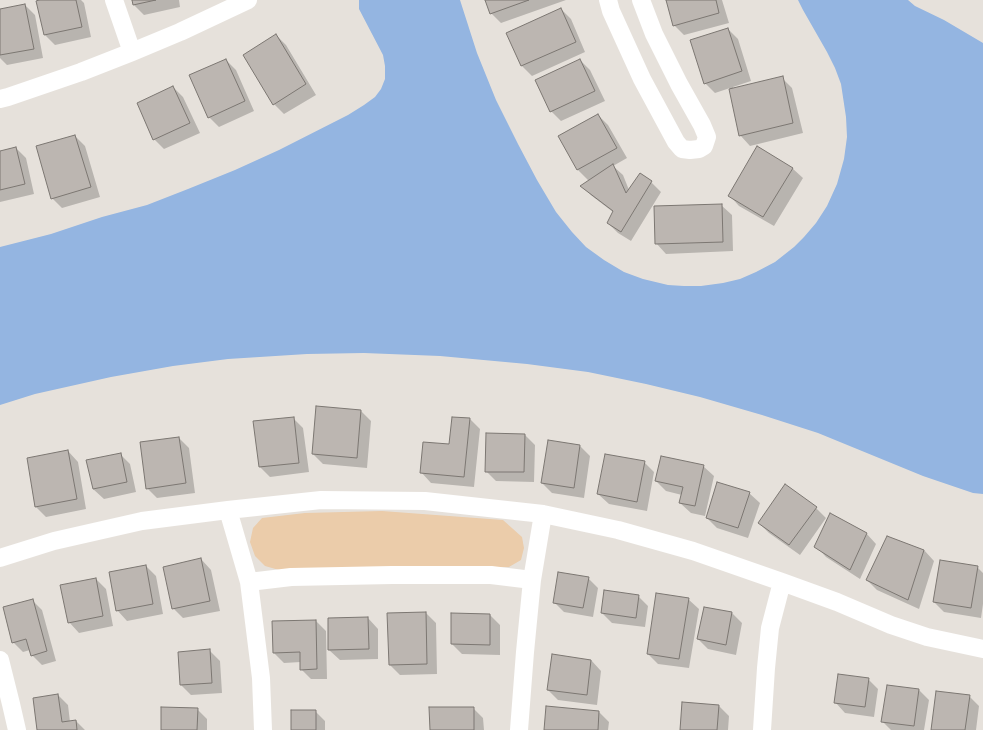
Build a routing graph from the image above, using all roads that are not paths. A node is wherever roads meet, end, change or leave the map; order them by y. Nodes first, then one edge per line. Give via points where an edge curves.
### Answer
1 (114, 0) edge
2 (248, 0) edge
3 (608, 0) edge
4 (641, 0) edge
5 (132, 52) junction
6 (0, 99) edge
7 (228, 510) junction
8 (543, 514) junction
9 (0, 558) edge
10 (532, 580) junction
11 (249, 582) junction
12 (782, 582) junction
13 (983, 649) edge
14 (0, 660) edge
15 (17, 730) edge
16 (263, 730) edge
17 (518, 730) edge
18 (762, 730) edge

1 - 5 street
2 - 5 street
3 - 4 street via 642,79 676,142 682,149 699,150 704,146 706,137 702,125 654,34
5 - 6 street
7 - 8 street via 322,500 364,500 425,501
7 - 9 street via 142,521 54,541
7 - 11 street
8 - 10 street
8 - 12 street via 626,532 693,551
10 - 11 street via 491,575 392,575 291,577
10 - 17 street
11 - 16 street via 261,678
12 - 13 street via 891,625 927,637
12 - 18 street via 770,628
14 - 15 street

